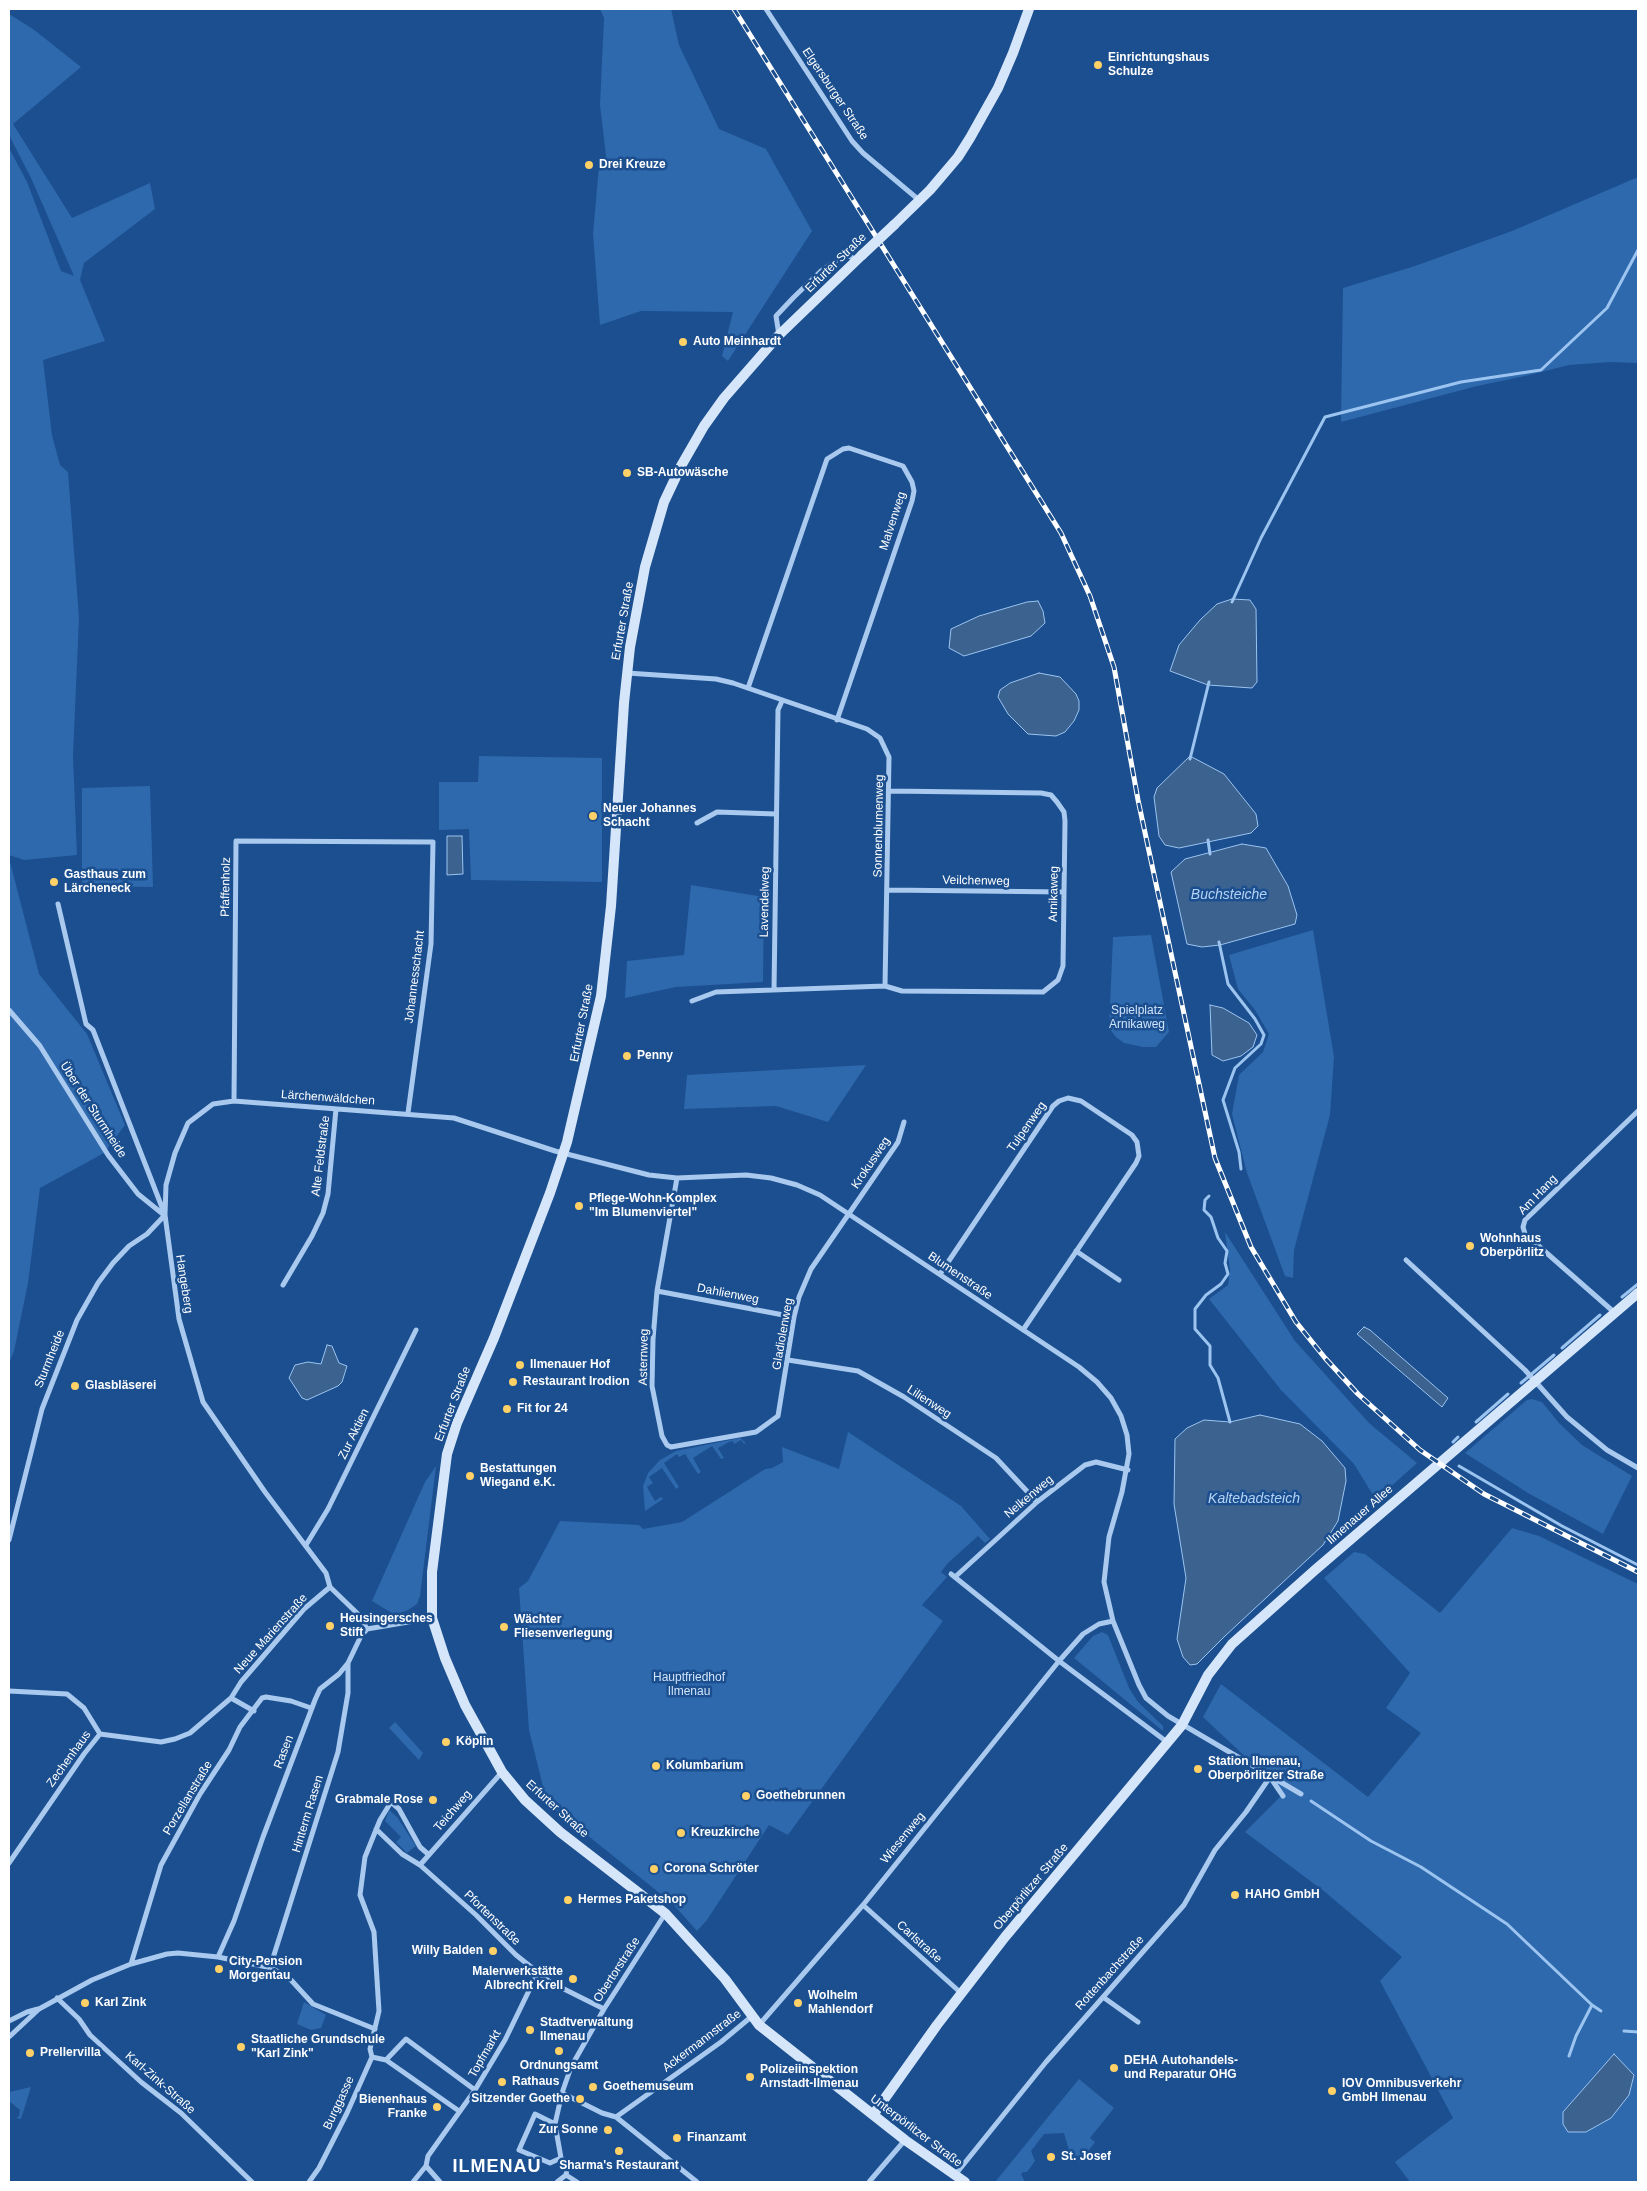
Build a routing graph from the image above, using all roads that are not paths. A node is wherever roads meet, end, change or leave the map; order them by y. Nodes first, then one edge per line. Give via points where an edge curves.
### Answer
1 (766, 9) edge
2 (1029, 9) edge
3 (920, 200) junction
4 (859, 258) junction
5 (779, 336) junction
6 (627, 673) junction
7 (748, 688) junction
8 (782, 701) junction
9 (837, 720) junction
10 (890, 791) junction
11 (776, 814) junction
12 (697, 823) dead end
13 (434, 842) joint
14 (888, 890) junction
15 (1064, 892) junction
16 (58, 904) dead end
17 (885, 986) junction
18 (774, 990) junction
19 (692, 1001) dead end
20 (9, 1010) edge
21 (234, 1101) junction
22 (336, 1109) junction
23 (1638, 1111) edge
24 (408, 1113) junction
25 (904, 1122) dead end
26 (564, 1152) junction
27 (677, 1178) junction
28 (850, 1213) junction
29 (165, 1215) junction
30 (1076, 1251) junction
31 (1406, 1260) dead end
32 (940, 1274) junction
33 (1119, 1280) dead end
34 (283, 1285) dead end
35 (657, 1291) junction
36 (1638, 1293) edge
37 (1615, 1313) junction
38 (794, 1317) junction
39 (416, 1330) dead end
40 (1023, 1330) junction
41 (788, 1360) junction
42 (1535, 1381) junction
43 (756, 1432) joint
44 (1638, 1468) edge
45 (1128, 1470) junction
46 (1037, 1502) junction
47 (9, 1540) edge
48 (306, 1545) junction
49 (330, 1587) junction
50 (432, 1618) junction
51 (1113, 1621) junction
52 (367, 1629) junction
53 (1059, 1661) junction
54 (348, 1663) junction
55 (1208, 1675) joint
56 (9, 1691) edge
57 (230, 1698) junction
58 (311, 1708) junction
59 (254, 1711) junction
60 (1182, 1725) junction
61 (100, 1734) junction
62 (1167, 1742) junction
63 (502, 1772) junction
64 (1270, 1776) junction
65 (1302, 1794) dead end
66 (1283, 1796) dead end
67 (376, 1829) junction
68 (428, 1854) junction
69 (9, 1863) edge
70 (420, 1865) junction
71 (863, 1904) junction
72 (666, 1914) junction
73 (218, 1957) junction
74 (131, 1964) junction
75 (272, 1968) junction
76 (538, 1972) junction
77 (961, 1994) junction
78 (1103, 1997) junction
79 (58, 1998) junction
80 (39, 2008) junction
81 (604, 2009) junction
82 (751, 2017) junction
83 (9, 2021) edge
84 (1138, 2022) dead end
85 (759, 2025) junction
86 (375, 2029) junction
87 (9, 2037) edge
88 (372, 2057) junction
89 (386, 2060) junction
90 (475, 2090) junction
91 (562, 2093) junction
92 (459, 2112) junction
93 (873, 2115) junction
94 (616, 2117) junction
95 (555, 2124) junction
96 (905, 2140) junction
97 (561, 2158) junction
98 (426, 2166) junction
99 (566, 2175) junction
100 (954, 2176) junction
101 (252, 2182) edge
102 (309, 2182) edge
103 (413, 2182) edge
104 (440, 2182) edge
105 (557, 2182) edge
106 (577, 2182) edge
107 (697, 2182) edge
108 (869, 2182) edge
109 (965, 2182) edge

1 - 3 street, Elgersburger Straße via 852,141
2 - 3 main road, Erfurter Straße via 984,115 958,157
3 - 4 main road, Erfurter Straße, bridge
4 - 5 main road, Erfurter Straße
4 - 5 street via 846,254 821,271 794,297 776,316
5 - 6 main road, Erfurter Straße via 724,398 704,426 664,502 645,567
6 - 7 street, Sonnenblumenweg via 716,679
6 - 26 main road, Erfurter Straße via 611,906 601,996
7 - 8 street, Sonnenblumenweg
7 - 9 street, Malvenweg via 826,459 849,448 903,466 912,482 912,501
8 - 9 street, Sonnenblumenweg
8 - 11 street, Lavendelweg via 778,710
9 - 10 street, Sonnenblumenweg via 867,729 880,738 889,757
10 - 14 street, Sonnenblumenweg
10 - 15 street, Arnikaweg via 1025,792 1051,796 1064,812
11 - 12 street via 717,812
11 - 18 street, Lavendelweg
13 - 21 street, Pfaffenholz via 236,841
13 - 24 street, Johannesschacht via 430,944
14 - 15 street, Veilchenweg
14 - 17 street, Sonnenblumenweg
15 - 17 street, Arnikaweg via 1063,966 1058,980 1044,992 902,990
16 - 29 street, Hangeberg via 86,1024 93,1030
17 - 18 street
18 - 19 street via 716,992
20 - 29 street, Über der Sturmheide via 40,1046 108,1155 138,1194
21 - 22 street, Lärchenwäldchen
21 - 29 street, Lärchenwäldchen via 213,1104 188,1124 166,1185
22 - 24 street, Lärchenwäldchen
22 - 34 street, Alte Feldstraße via 328,1194 323,1213
23 - 37 street, Am Hang via 1525,1220 1523,1226 1526,1234
24 - 26 street, Lärchenwäldchen via 454,1118
25 - 28 street, Krokusweg via 898,1142
26 - 27 street, Blumenstraße via 620,1169
26 - 50 main road, Erfurter Straße via 447,1454 432,1572
27 - 28 street, Blumenstraße via 738,1175 771,1178 820,1195
27 - 35 street, Asternweg
28 - 32 street, Blumenstraße
28 - 38 street, Gladiolenweg via 811,1269
29 - 47 street, Sturmheide via 113,1263 77,1320 42,1409
29 - 48 street, Hangeberg via 179,1319 204,1402 265,1492
30 - 32 street, Tulpenweg via 1136,1163 1139,1149 1132,1135 1081,1101 1068,1098 1053,1106
30 - 33 street
30 - 40 street, Tulpenweg
31 - 42 street
32 - 40 street, Blumenstraße
35 - 38 street, Dahlienweg
35 - 43 street, Asternweg via 652,1386 662,1436 667,1445 678,1447
36 - 37 main road, Ilmenauer Allee
37 - 42 main road, Ilmenauer Allee
38 - 41 street, Gladiolenweg
39 - 48 street, Zur Aktien via 328,1509
40 - 45 street, Blumenstraße via 1079,1367 1111,1398 1127,1435
41 - 43 street, Gladiolenweg via 778,1416
41 - 46 street, Lilienweg via 858,1371 873,1379 996,1458
42 - 44 street via 1567,1417 1607,1450
42 - 55 main road, Ilmenauer Allee via 1258,1620 1232,1644
45 - 46 street, Nelkenweg via 1089,1463
45 - 51 street, Blumenstraße via 1109,1537 1106,1560 1104,1582
46 - 53 street, Nelkenweg via 953,1575
48 - 49 street, Hangeberg via 326,1573
49 - 52 street, Hangeberg via 360,1616
49 - 57 street, Neue Marienstraße via 304,1609
50 - 52 street
50 - 63 main road, Erfurter Straße via 444,1658 465,1705
51 - 53 street via 1099,1624 1083,1634
51 - 60 street, Blumenstraße via 1146,1698
52 - 54 street, Rasen
53 - 62 street
53 - 71 street, Wiesenweg
54 - 58 street, Rasen via 320,1689
54 - 75 street, Hinterm Rasen via 347,1700 338,1752
55 - 60 main road, Oberpörlitzer Straße
56 - 61 street, Zechenhaus via 67,1694 84,1708
57 - 59 street
57 - 61 street, Neue Marienstraße via 190,1733 175,1739 161,1742
58 - 59 street, Porzellanstraße via 266,1697
58 - 73 street, Rasen via 234,1922
59 - 74 street, Porzellanstraße via 240,1727 169,1848
60 - 62 main road, Oberpörlitzer Straße
60 - 64 street
61 - 69 street, Zechenhaus
62 - 77 main road, Oberpörlitzer Straße
63 - 68 street, Teichweg
63 - 72 main road, Erfurter Straße via 525,1800 560,1832
64 - 65 street
64 - 66 street
64 - 78 street, Rottenbachstraße via 1215,1850 1184,1904
67 - 68 street via 391,1802 399,1809 420,1848
67 - 70 street, Pfortenstraße via 402,1854
67 - 86 street via 365,1857 360,1895 374,1932 378,2011
68 - 70 street, Teichweg
70 - 76 street, Pfortenstraße
71 - 77 street, Carlstraße
71 - 85 street, Wiesenweg
72 - 81 street, Obertorstraße
72 - 82 main road, Erfurter Straße via 724,1979
73 - 74 street via 167,1954
73 - 75 street
74 - 79 street
75 - 86 street via 292,1980 313,2004
76 - 81 street, Pfortenstraße via 550,1982
76 - 90 street, Topfmarkt via 505,2040
77 - 93 main road, Oberpörlitzer Straße
78 - 84 street
78 - 100 street, Rottenbachstraße
79 - 80 street
79 - 101 street, Karl-Zink-Straße via 90,2035 181,2113
80 - 83 street
80 - 87 street
81 - 91 street, Obertorstraße via 571,2067
82 - 85 main road, Erfurter Straße
82 - 94 street, Ackermannstraße
85 - 93 main road, Unterpörlitzer Straße
86 - 88 street, Burggasse via 370,2049
88 - 89 street
88 - 102 street, Burggasse via 343,2121
89 - 90 street via 406,2040
89 - 92 street
90 - 92 street, Topfmarkt
91 - 94 street
91 - 95 street, Obertorstraße
92 - 98 street, Topfmarkt via 428,2156
93 - 96 main road, Unterpörlitzer Straße
94 - 107 street
95 - 97 street
95 - 97 street via 535,2114 519,2150 550,2162
96 - 100 main road, Unterpörlitzer Straße
96 - 108 street
97 - 99 street via 567,2169
98 - 103 street, Topfmarkt
98 - 104 street
99 - 105 street
99 - 106 street
100 - 109 main road, Unterpörlitzer Straße

